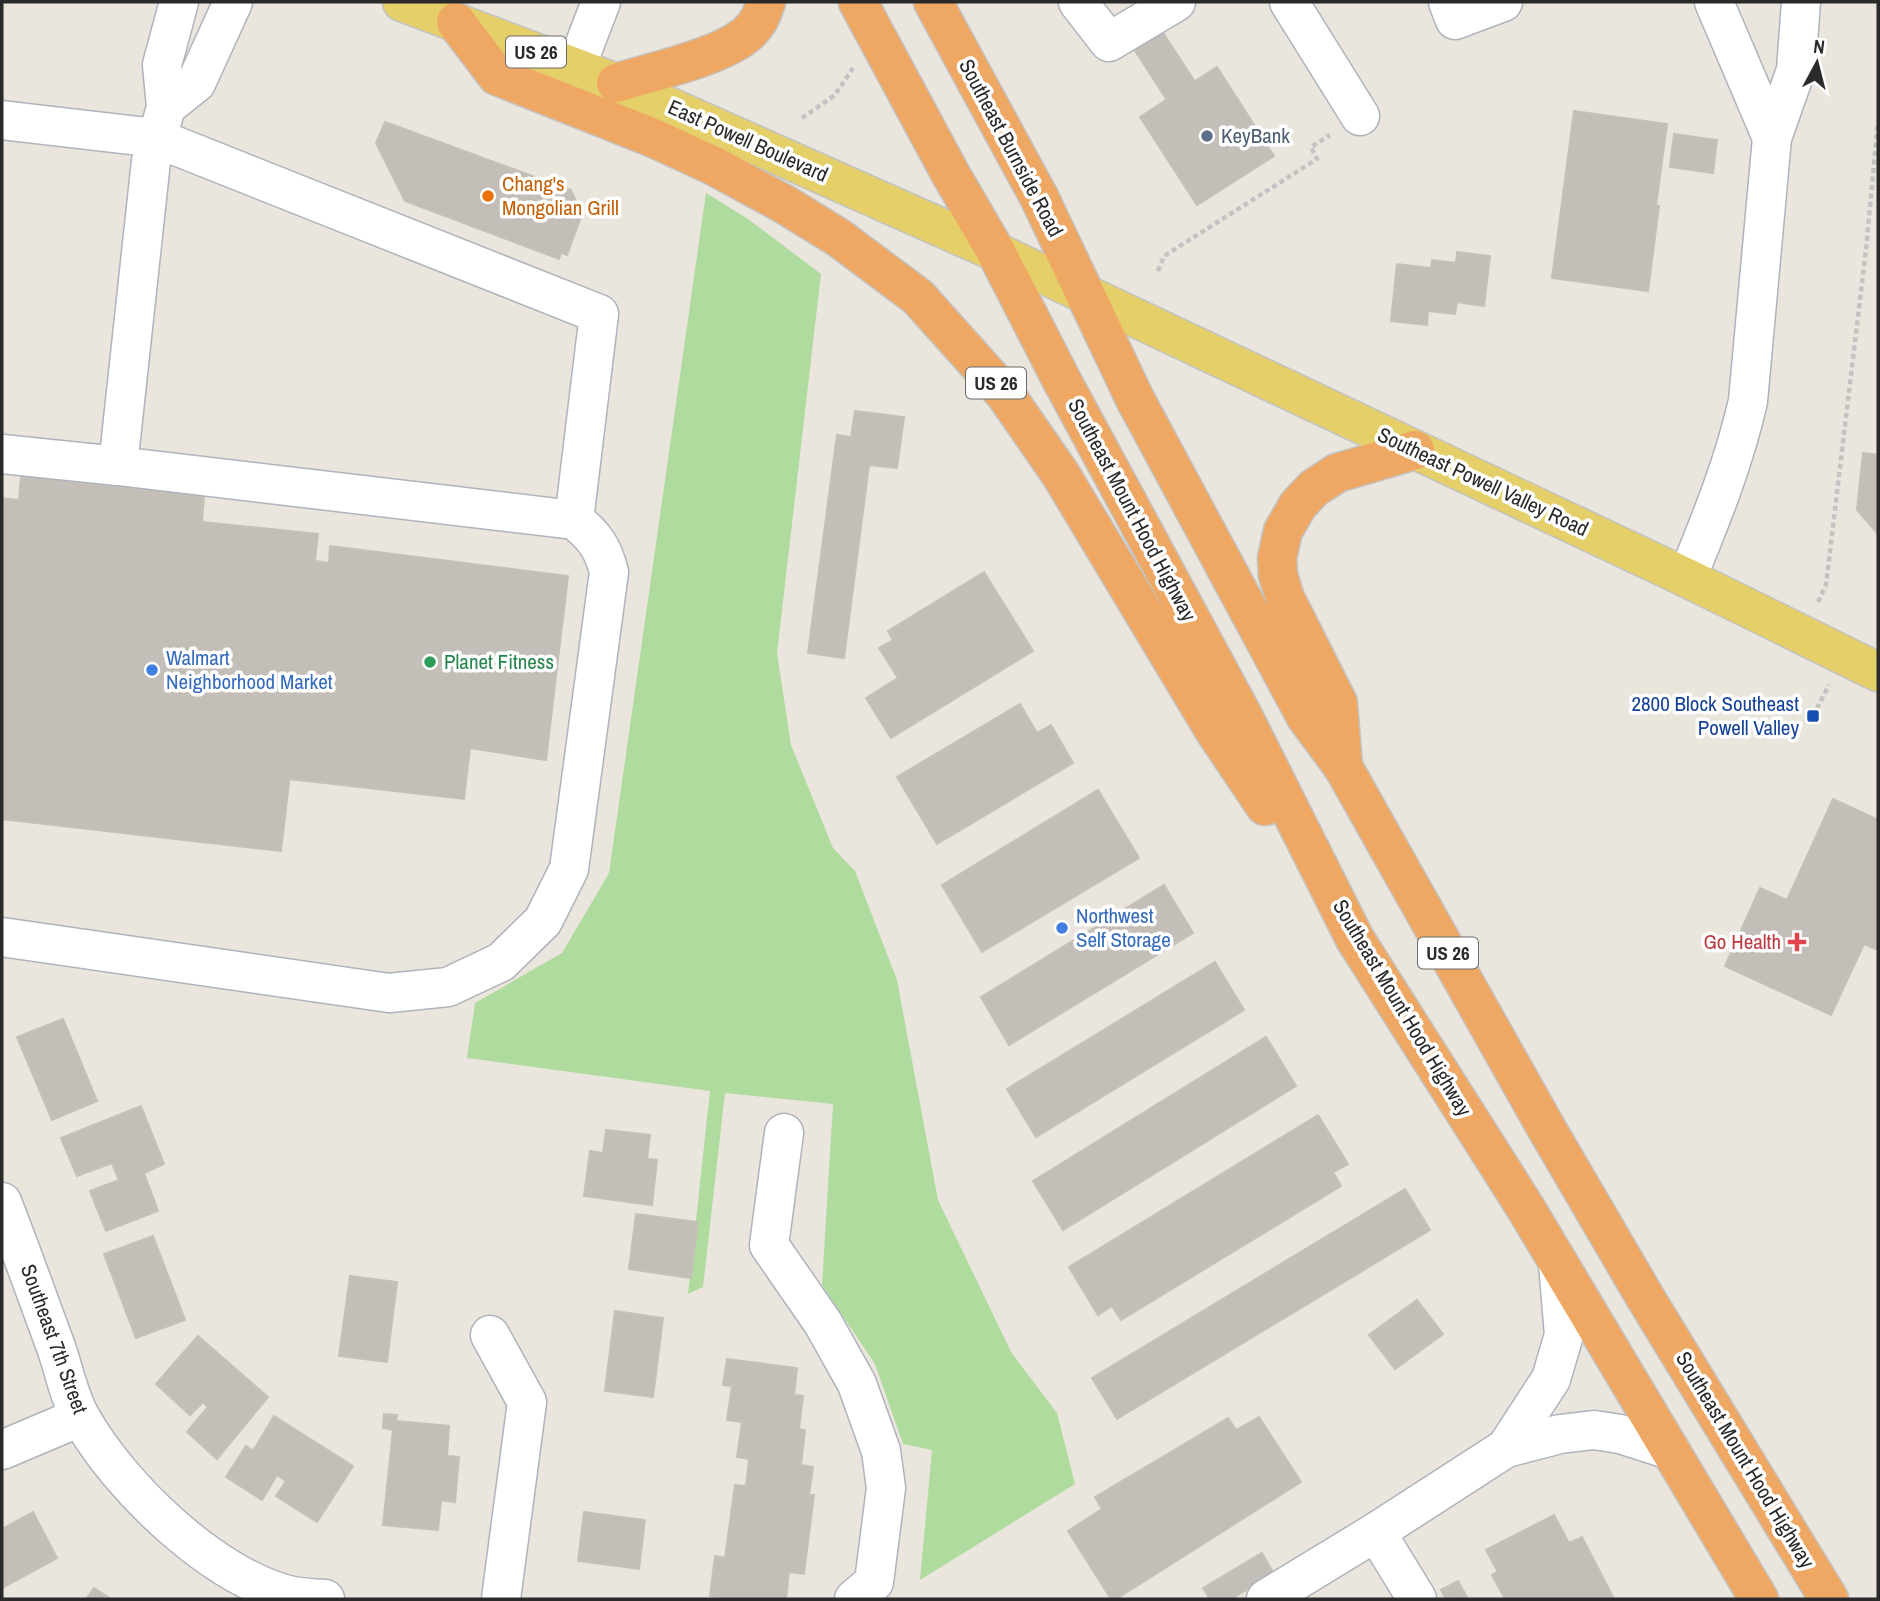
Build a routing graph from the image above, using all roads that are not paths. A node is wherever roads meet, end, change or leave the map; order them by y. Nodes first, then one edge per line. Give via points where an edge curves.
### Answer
1 (179, 2) edge
2 (233, 2) edge
3 (402, 2) edge
4 (601, 2) edge
5 (766, 2) edge
6 (858, 2) edge
7 (933, 2) edge
8 (1078, 2) edge
9 (1176, 2) edge
10 (1289, 2) edge
11 (1503, 2) edge
12 (1714, 2) edge
13 (1801, 2) edge
14 (1452, 11) edge
15 (460, 12) edge
16 (616, 83) junction
17 (569, 84) junction
18 (1360, 116) road end
19 (2, 120) edge
20 (161, 123) junction
21 (1772, 138) junction
22 (996, 253) junction
23 (1087, 296) junction
24 (1415, 450) junction
25 (2, 454) edge
26 (118, 466) junction
27 (574, 520) junction
28 (1687, 578) junction
29 (1878, 673) edge
30 (1343, 768) junction
31 (2, 937) edge
32 (1355, 939) junction
33 (784, 1133) dead end
34 (2, 1202) edge
35 (1558, 1264) junction
36 (489, 1335) dead end
37 (80, 1417) junction
38 (1506, 1448) junction
39 (2, 1450) edge
40 (1670, 1450) junction
41 (1376, 1532) junction
42 (325, 1599) edge
43 (501, 1599) edge
44 (855, 1599) edge
45 (1266, 1599) edge
46 (1417, 1599) edge
47 (1759, 1599) edge
48 (1829, 1599) edge

1 - 20 street via 162,65
2 - 20 street via 196,83
3 - 15 main road, US 26
4 - 17 street
5 - 16 highway via 751,30 735,43
6 - 22 highway
7 - 23 highway, Southeast Burnside Road
8 - 9 street via 1109,42
10 - 18 street
11 - 14 street
12 - 21 street
13 - 21 street via 1796,70
15 - 17 highway, US 26 via 497,76
16 - 17 main road, East Powell Boulevard / US 26
16 - 22 main road, East Powell Boulevard / US 26
17 - 32 highway, US 26 via 651,137 784,204 875,263 918,297 958,339 1005,394 1061,475 1214,730
19 - 20 street
20 - 26 street via 151,160
20 - 27 street via 599,314
21 - 28 street via 1748,401 1726,484
22 - 23 main road, East Powell Boulevard / US 26
22 - 32 highway, Southeast Mount Hood Highway via 1242,714
23 - 24 main road, Southeast Powell Valley Road
23 - 30 highway, Southeast Mount Hood Highway / US 26 via 1135,399 1306,717
24 - 28 main road, Southeast Powell Valley Road
24 - 30 highway via 1337,473 1314,488 1298,505 1280,544 1278,575 1285,598 1338,703
25 - 26 street
26 - 27 street
27 - 31 street via 592,533 604,551 609,572 569,869 543,921 501,962 448,987 389,993
28 - 29 main road, Southeast Powell Valley Road
30 - 48 highway, Southeast Mount Hood Highway / US 26 via 1548,1131
32 - 35 highway, Southeast Mount Hood Highway / US 26
33 - 44 street via 769,1245 858,1384 881,1451 886,1488 874,1582
34 - 37 street, Southeast 7th Street
35 - 38 street via 1563,1335 1551,1379
35 - 40 highway, Southeast Mount Hood Highway / US 26
36 - 43 street via 527,1402
37 - 39 street
37 - 42 street, Southeast 7th Street via 143,1500 174,1530 248,1578 288,1595
38 - 40 street via 1594,1430
38 - 41 street
40 - 47 highway, Southeast Mount Hood Highway / US 26
41 - 45 street
41 - 46 street

